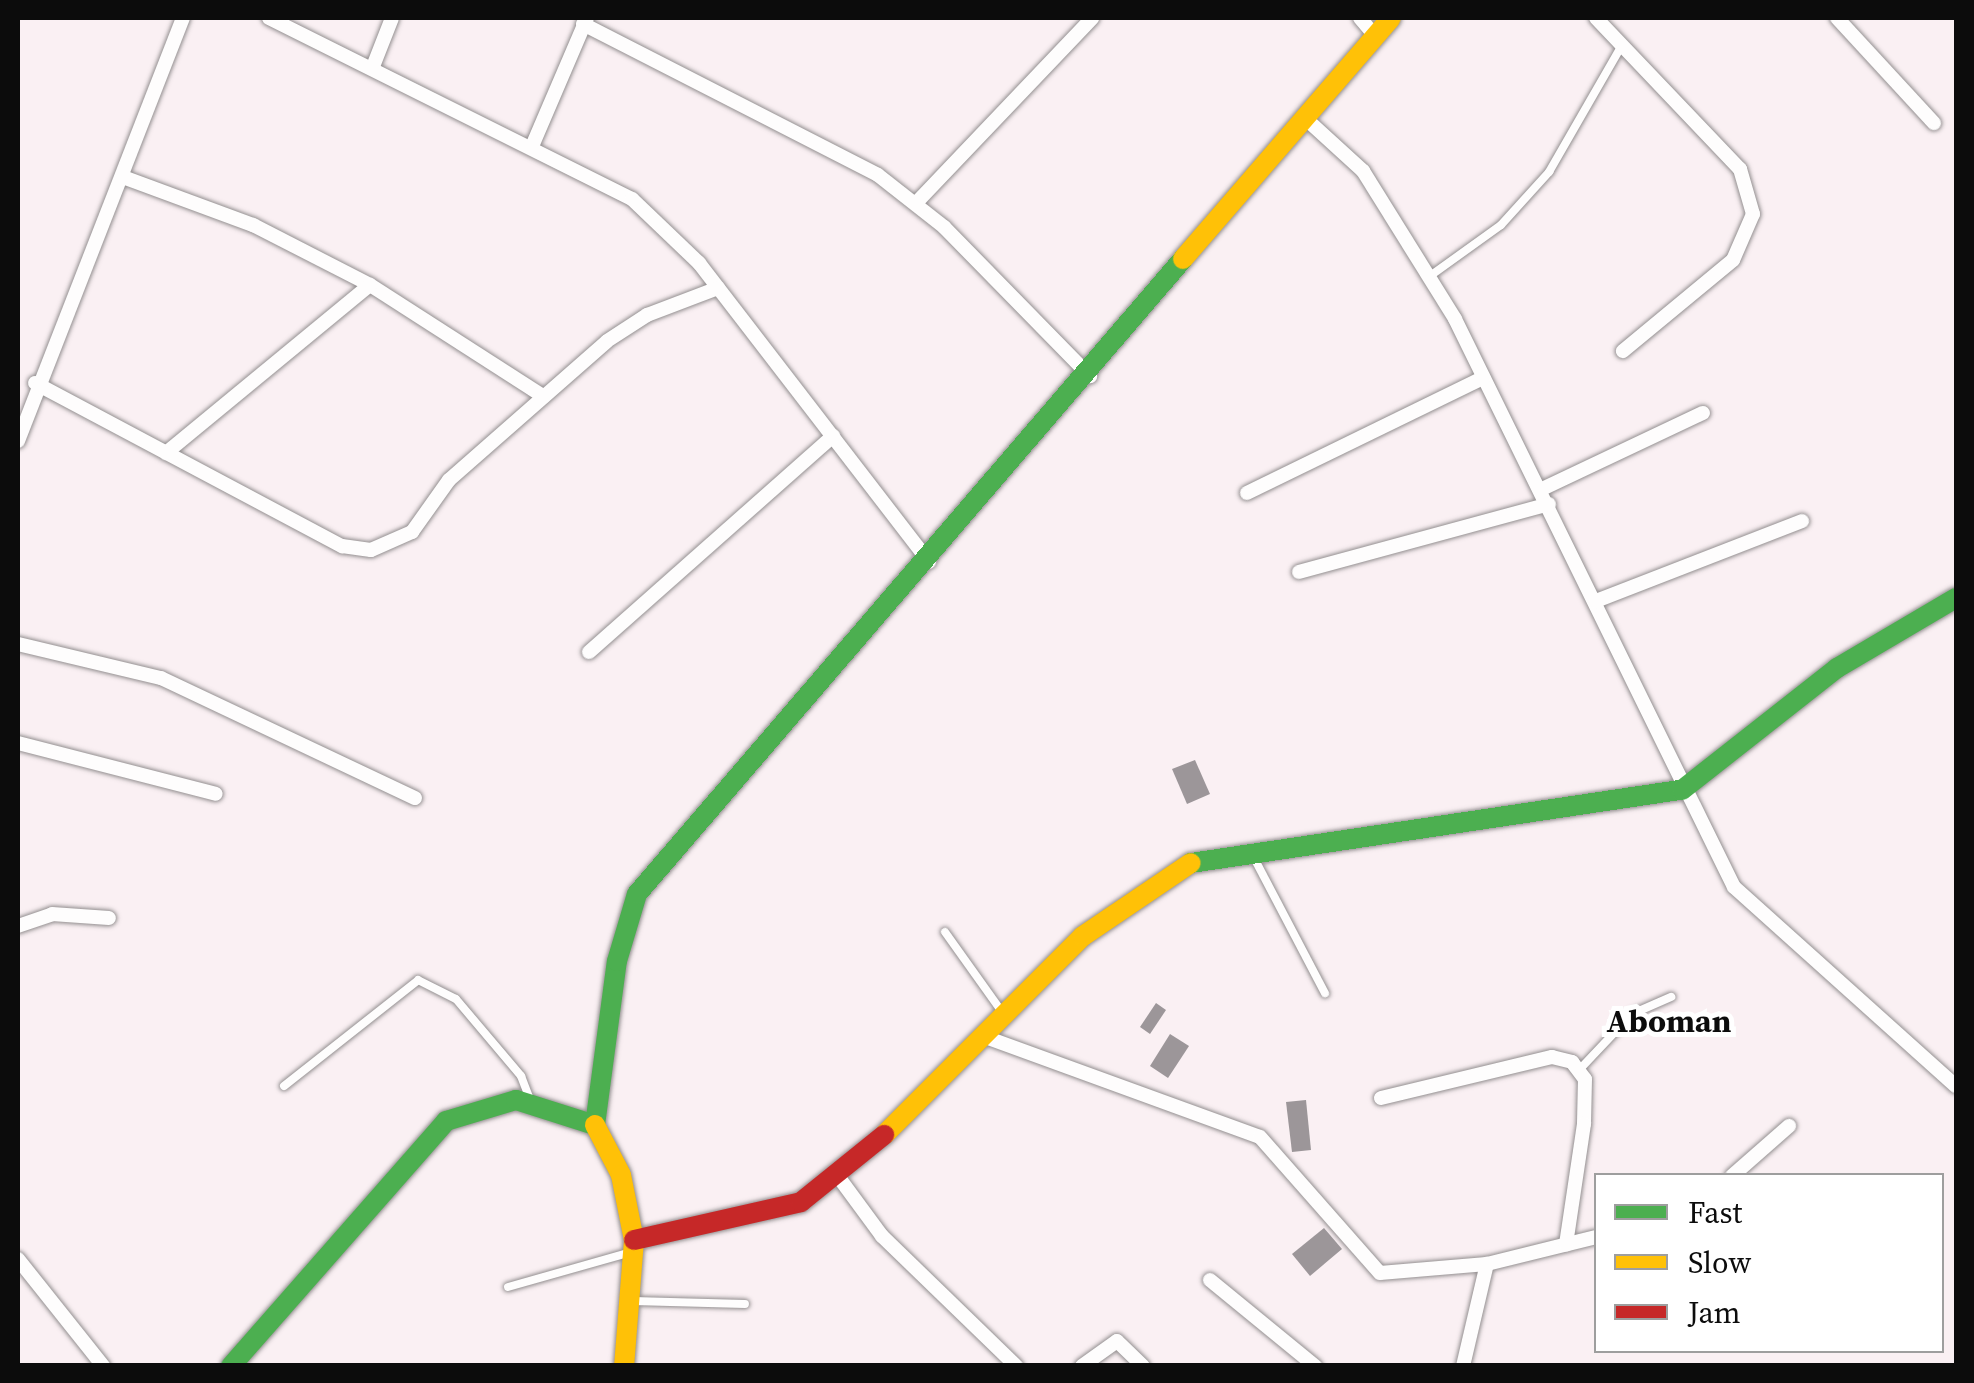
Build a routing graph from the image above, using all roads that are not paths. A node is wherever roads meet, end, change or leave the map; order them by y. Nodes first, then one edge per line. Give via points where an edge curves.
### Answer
1 (183, 18) edge
2 (269, 18) edge
3 (392, 18) edge
4 (1092, 18) edge
5 (1360, 18) edge
6 (1391, 18) edge
7 (1596, 18) edge
8 (1837, 18) edge
9 (585, 21) edge
10 (1375, 36) junction
11 (1622, 44) junction
12 (374, 64) junction
13 (1305, 118) junction
14 (1934, 123) dead end
15 (534, 144) junction
16 (124, 178) junction
17 (916, 202) junction
18 (1430, 276) junction
19 (370, 285) junction
20 (718, 288) junction
21 (1623, 350) dead end
22 (1090, 376) junction
23 (1482, 378) junction
24 (35, 383) junction
25 (543, 396) junction
26 (1703, 413) dead end
27 (834, 436) junction
28 (18, 441) edge
29 (166, 453) junction
30 (1542, 489) junction
31 (1247, 493) dead end
32 (1550, 504) junction
33 (1802, 521) dead end
34 (929, 562) junction
35 (1299, 572) dead end
36 (1956, 598) edge
37 (1596, 601) junction
38 (18, 644) edge
39 (589, 652) dead end
40 (18, 743) edge
41 (1682, 790) junction
42 (216, 794) dead end
43 (416, 798) dead end
44 (1252, 853) junction
45 (109, 918) dead end
46 (18, 926) edge
47 (945, 932) dead end
48 (1325, 993) dead end
49 (1671, 996) dead end
50 (1006, 1014) junction
51 (988, 1038) junction
52 (1580, 1070) junction
53 (284, 1086) dead end
54 (1956, 1086) edge
55 (1381, 1098) dead end
56 (530, 1102) junction
57 (595, 1125) junction
58 (1789, 1126) dead end
59 (1740, 1173) edge
60 (840, 1179) junction
61 (1594, 1238) edge
62 (1566, 1245) junction
63 (633, 1246) junction
64 (18, 1259) edge
65 (1487, 1264) junction
66 (1210, 1280) dead end
67 (508, 1287) dead end
68 (628, 1302) junction
69 (745, 1304) dead end
70 (1014, 1365) edge
71 (102, 1366) edge
72 (231, 1366) edge
73 (624, 1366) edge
74 (1082, 1366) edge
75 (1143, 1366) edge
76 (1315, 1366) edge
77 (1463, 1366) edge

1 - 16 street
2 - 12 street
3 - 12 street
4 - 17 street
5 - 10 street
6 - 10 street
7 - 11 street
8 - 14 street
9 - 15 street
9 - 17 street via 685,83 808,134
10 - 13 street
11 - 18 lane via 1549,172 1501,225
11 - 21 street via 1740,169 1752,214 1733,260
12 - 15 street
13 - 18 street via 1362,171
13 - 22 street
15 - 20 street via 632,199
16 - 19 street via 253,224
16 - 24 street
17 - 22 street
18 - 23 street
19 - 25 street
19 - 29 street
20 - 25 street via 646,314
20 - 27 street
22 - 34 street
23 - 30 street
23 - 31 street
24 - 28 street
24 - 29 street
25 - 29 street via 449,480 412,532 371,550 342,546
26 - 30 street
27 - 34 street
27 - 39 street
30 - 32 street
32 - 35 street
32 - 37 street
33 - 37 street
34 - 57 street via 638,894 616,961
36 - 41 street via 1837,668
37 - 41 street
38 - 43 street via 161,678
40 - 42 street
41 - 44 street
41 - 54 street via 1756,912 1804,944
44 - 48 lane
44 - 50 street via 1177,865 1083,936
45 - 46 street via 52,914
47 - 50 lane via 982,994
49 - 52 lane via 1632,1014
50 - 51 street
51 - 60 street
51 - 65 street via 1260,1137 1380,1272
52 - 55 street via 1552,1057
52 - 62 street via 1582,1139 1568,1186
53 - 56 lane via 418,980 456,1000 520,1076
56 - 57 street
56 - 72 street via 446,1121
57 - 63 street via 621,1175
58 - 59 street
60 - 63 street via 801,1202
60 - 70 street via 864,1216
61 - 62 street
62 - 65 street
63 - 67 lane
63 - 68 street
64 - 71 street
65 - 77 street
66 - 76 street
68 - 69 lane
68 - 73 street
74 - 75 street via 1117,1341

